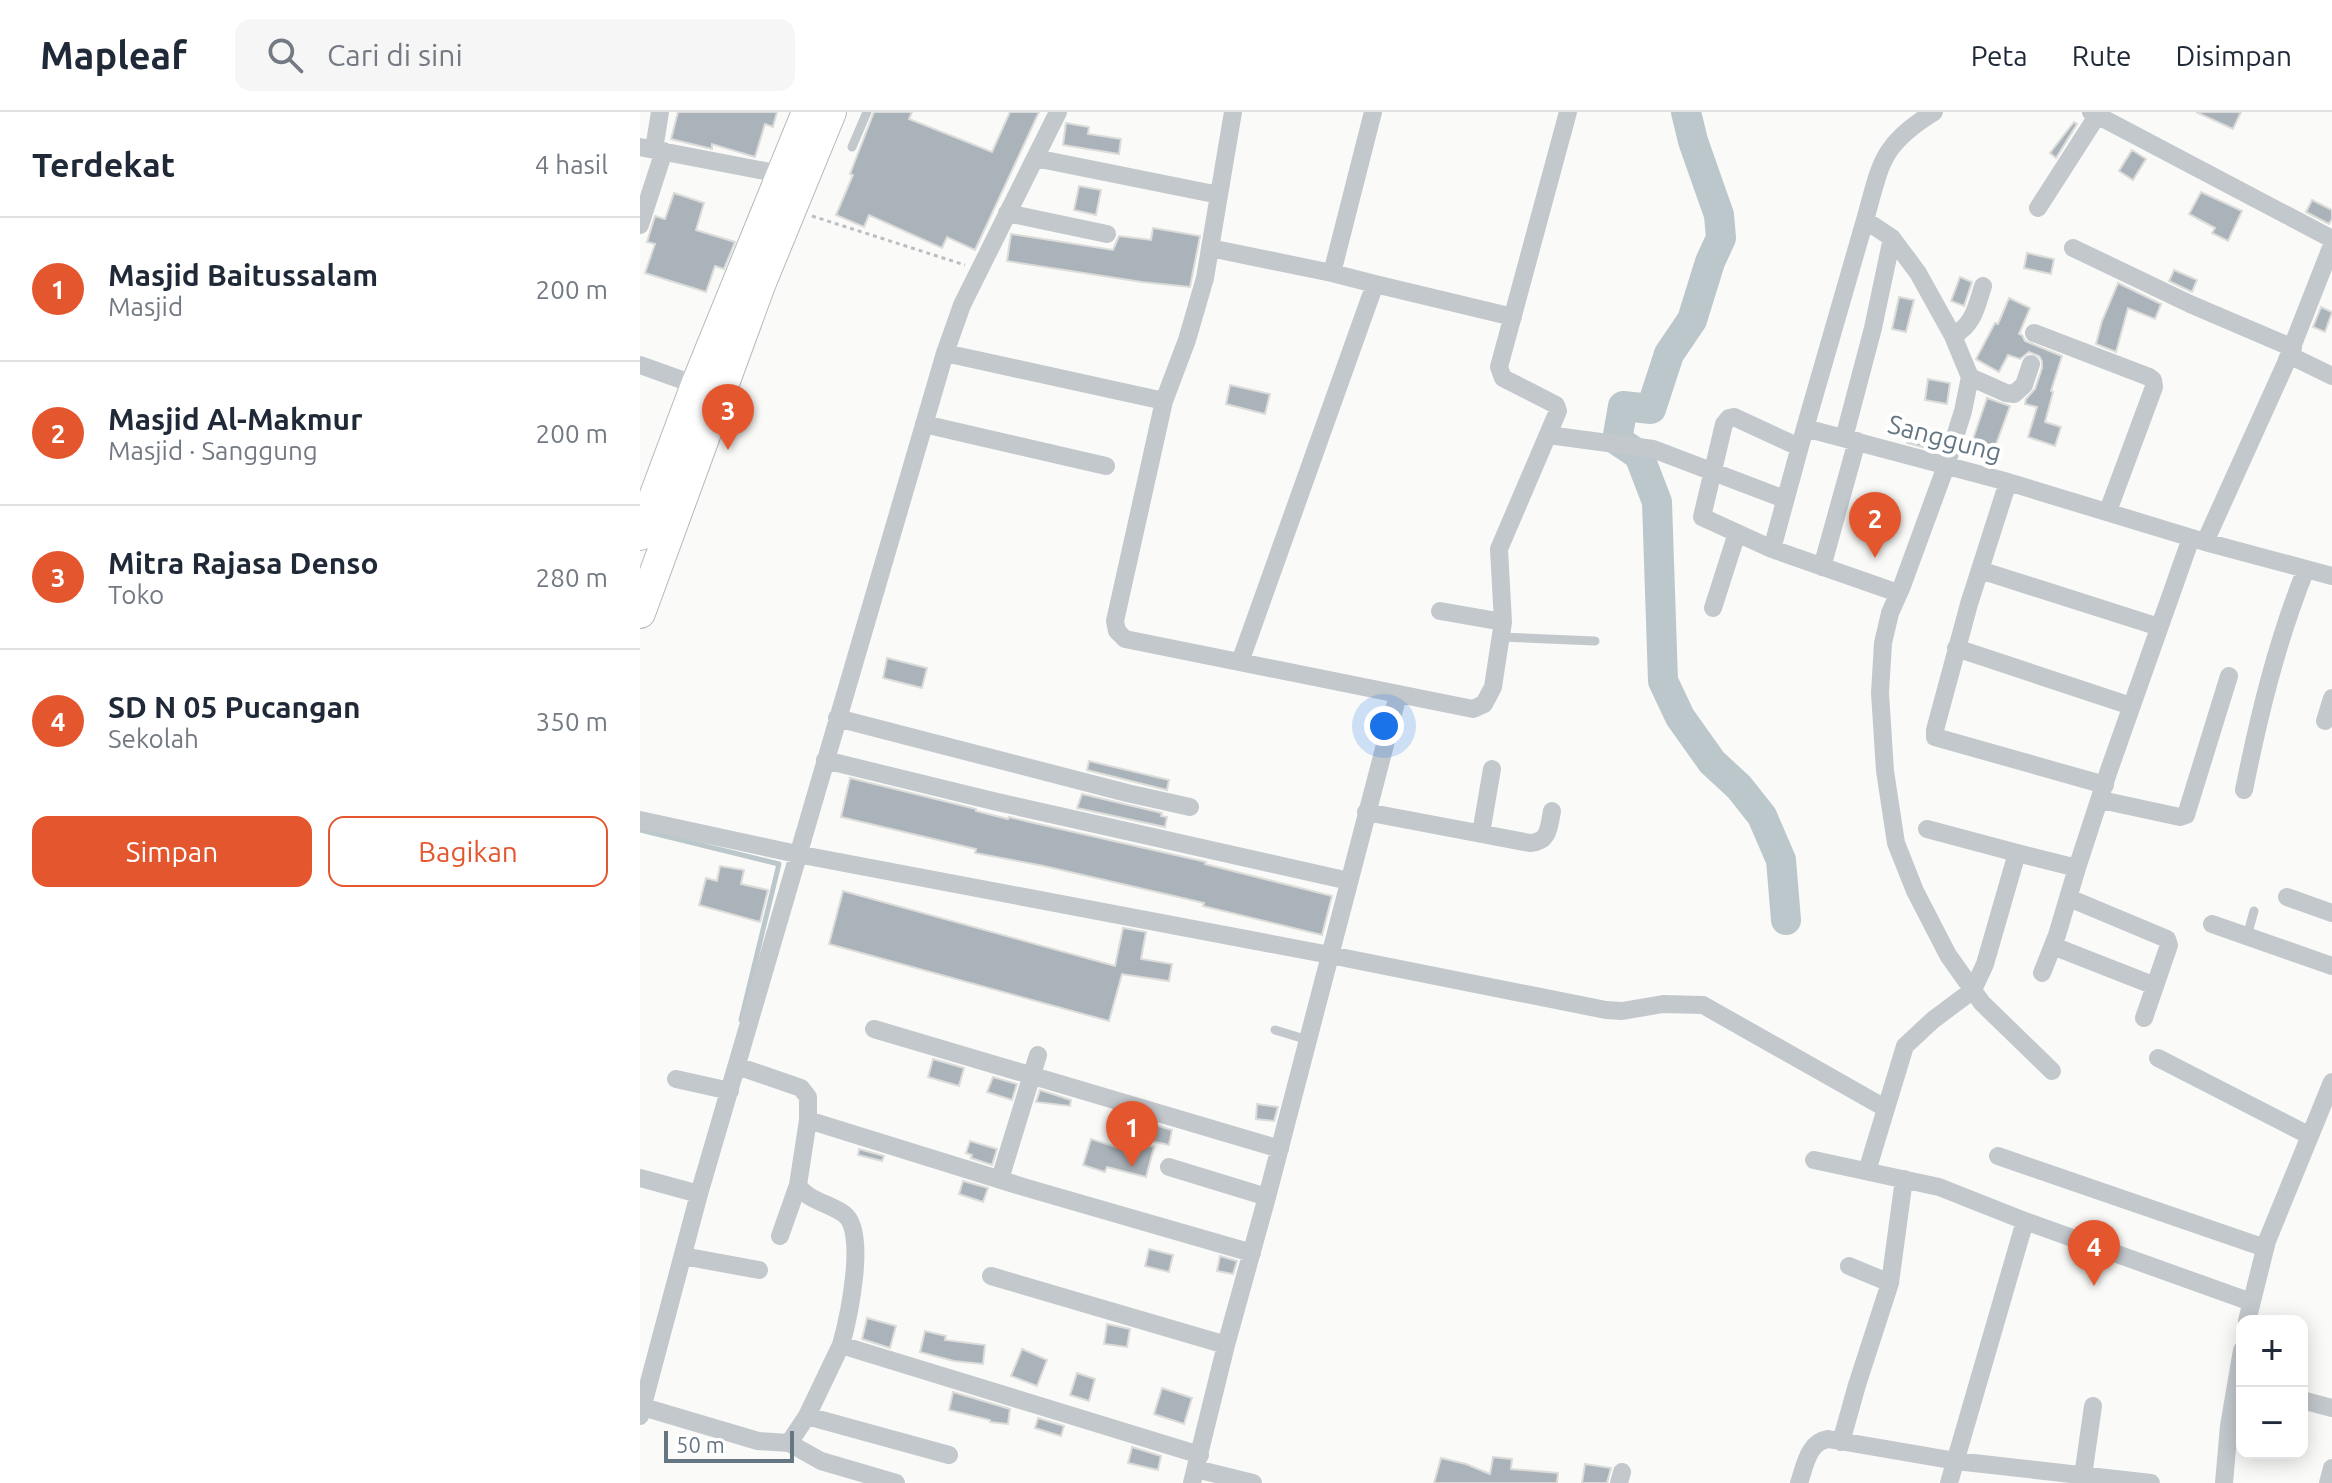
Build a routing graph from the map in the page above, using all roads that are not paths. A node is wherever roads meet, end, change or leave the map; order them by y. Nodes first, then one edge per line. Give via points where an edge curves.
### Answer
1 (660, 112) edge
2 (807, 112) edge
3 (831, 112) edge
4 (867, 112) edge
5 (1058, 112) edge
6 (1233, 112) edge
7 (1373, 112) edge
8 (1568, 112) edge
9 (1934, 112) edge
10 (2094, 114) edge
11 (852, 147) dead end
12 (653, 149) edge
13 (1035, 158) junction
14 (780, 174) junction
15 (1219, 195) junction
16 (2038, 208) dead end
17 (1007, 213) junction
18 (1865, 220) junction
19 (640, 225) edge
20 (1107, 234) dead end
21 (1892, 238) junction
22 (2332, 239) edge
23 (2332, 245) edge
24 (1210, 248) junction
25 (2073, 248) dead end
26 (1332, 273) junction
27 (1375, 284) junction
28 (1983, 286) dead end
29 (1513, 317) junction
30 (2034, 333) dead end
31 (1953, 336) junction
32 (2291, 351) junction
33 (945, 353) junction
34 (2031, 364) dead end
35 (640, 365) edge
36 (2332, 376) edge
37 (1970, 377) junction
38 (696, 385) junction
39 (1164, 401) junction
40 (924, 424) junction
41 (1805, 428) junction
42 (1548, 435) junction
43 (1850, 439) junction
44 (1799, 447) junction
45 (1106, 466) dead end
46 (1946, 466) junction
47 (1712, 473) junction
48 (2008, 482) junction
49 (1784, 499) junction
50 (2108, 511) junction
51 (1737, 533) junction
52 (640, 535) edge
53 (2198, 540) junction
54 (1772, 549) junction
55 (1822, 567) junction
56 (2306, 569) junction
57 (1980, 570) junction
58 (2332, 576) edge
59 (1898, 593) junction
60 (1713, 608) dead end
61 (1440, 611) dead end
62 (640, 613) edge
63 (2159, 627) junction
64 (1502, 630) junction
65 (1595, 641) dead end
66 (1956, 648) junction
67 (1240, 662) junction
68 (2229, 676) dead end
69 (1398, 695) junction
70 (2332, 698) edge
71 (2131, 706) junction
72 (837, 718) junction
73 (2325, 721) dead end
74 (825, 760) junction
75 (1492, 769) dead end
76 (2244, 790) dead end
77 (2103, 792) junction
78 (1190, 807) dead end
79 (1552, 811) dead end
80 (1366, 812) junction
81 (640, 820) edge
82 (1927, 829) dead end
83 (1481, 833) junction
84 (2017, 853) junction
85 (797, 854) junction
86 (2077, 868) junction
87 (1349, 881) junction
88 (2287, 897) dead end
89 (2069, 898) junction
90 (2254, 911) dead end
91 (2332, 913) edge
92 (2212, 924) dead end
93 (2247, 936) junction
94 (2053, 946) junction
95 (1330, 955) junction
96 (2332, 966) edge
97 (2042, 973) dead end
98 (2155, 986) junction
99 (1973, 990) junction
100 (2144, 1018) dead end
101 (874, 1029) dead end
102 (1275, 1030) dead end
103 (1308, 1040) junction
104 (1038, 1055) dead end
105 (2158, 1058) dead end
106 (737, 1066) junction
107 (2052, 1071) dead end
108 (1031, 1077) junction
109 (676, 1079) dead end
110 (2332, 1082) edge
111 (725, 1090) junction
112 (1885, 1108) junction
113 (808, 1120) junction
114 (2310, 1136) junction
115 (1280, 1149) junction
116 (1998, 1156) dead end
117 (1814, 1160) dead end
118 (1169, 1167) dead end
119 (1867, 1171) junction
120 (640, 1178) edge
121 (1000, 1179) junction
122 (1904, 1179) junction
123 (798, 1185) junction
124 (699, 1194) junction
125 (1267, 1197) junction
126 (2025, 1221) junction
127 (780, 1236) dead end
128 (2268, 1239) junction
129 (1252, 1253) junction
130 (683, 1256) junction
131 (1849, 1266) dead end
132 (759, 1270) dead end
133 (991, 1276) dead end
134 (1890, 1283) junction
135 (2249, 1312) edge
136 (640, 1333) edge
137 (660, 1338) junction
138 (841, 1345) junction
139 (1226, 1345) junction
140 (2238, 1387) edge
141 (2308, 1402) edge
142 (2093, 1406) dead end
143 (2332, 1408) edge
144 (641, 1412) edge
145 (807, 1416) junction
146 (1841, 1442) junction
147 (789, 1443) junction
148 (949, 1455) dead end
149 (1956, 1461) junction
150 (2332, 1468) edge
151 (1196, 1469) edge
152 (2083, 1480) edge
153 (896, 1483) edge
154 (1253, 1483) edge
155 (1799, 1483) edge
156 (1949, 1483) edge
157 (2151, 1483) edge
158 (2224, 1483) edge
159 (2328, 1483) edge

1 - 12 street
2 - 14 highway
3 - 62 highway via 714,405
4 - 11 lane
5 - 13 street
6 - 15 street
7 - 26 street
8 - 29 street
9 - 18 street via 1910,126 1886,153
10 - 16 street
10 - 22 street
12 - 14 street
12 - 19 street
13 - 15 street
13 - 17 street
14 - 38 highway
15 - 24 street
17 - 20 street
17 - 33 street
18 - 21 street
18 - 41 street
21 - 31 street
21 - 43 street
23 - 32 street
24 - 26 street
24 - 39 street via 1199,300
25 - 32 street
26 - 27 street
27 - 29 street
27 - 67 street
28 - 31 street via 1970,321
29 - 42 street via 1500,373 1557,407
30 - 50 street via 2153,380
31 - 37 street
32 - 36 street
32 - 53 street
33 - 39 street
33 - 40 street
34 - 37 street via 2024,385 2014,394
35 - 38 street
37 - 46 street
38 - 52 highway
39 - 67 street via 1115,627 1125,639
40 - 45 street
40 - 72 street
41 - 43 street, Sanggung
41 - 44 street
42 - 47 street via 1653,449
42 - 64 street via 1499,549
43 - 46 street, Sanggung
43 - 55 street
44 - 47 street via 1730,417
44 - 49 street
46 - 48 street, Sanggung
46 - 59 street
47 - 49 street
47 - 51 street via 1702,517
48 - 50 street, Sanggung
48 - 57 street
49 - 54 street
50 - 53 street, Sanggung
51 - 54 street
51 - 60 street
53 - 56 street, Sanggung
53 - 63 street
54 - 55 street
55 - 59 street
56 - 58 street, Sanggung
56 - 76 street via 2258,719
57 - 63 street
57 - 66 street
59 - 99 street via 1883,643 1880,693 1896,843 1921,904
61 - 64 street
63 - 71 street
64 - 65 lane
64 - 69 street via 1493,687 1480,707
66 - 71 street
66 - 77 street via 1935,737
67 - 69 street
68 - 77 street via 2186,815
69 - 80 street
70 - 73 street
71 - 77 street
72 - 74 street
72 - 78 street
74 - 85 street
74 - 87 street
75 - 83 street
77 - 86 street
79 - 83 street via 1540,843
80 - 83 street
80 - 87 street
81 - 85 street
82 - 84 street
84 - 86 street
84 - 99 street
85 - 95 street
85 - 106 street
86 - 89 street
87 - 95 street
88 - 91 street
89 - 94 street
89 - 98 street via 2166,938 2169,945
90 - 93 lane
92 - 93 street
93 - 96 street
94 - 97 street
94 - 98 street
95 - 103 street
95 - 112 street via 1606,1010 1703,1005
98 - 100 street
99 - 107 street
99 - 112 street via 1905,1046
101 - 108 street
102 - 103 lane
103 - 115 street
104 - 108 street
105 - 114 street
106 - 111 street
106 - 113 street via 801,1088 808,1097
108 - 115 street
108 - 121 street
109 - 111 street
110 - 114 street
111 - 124 street
112 - 119 street
113 - 121 street
113 - 123 street
114 - 128 street
115 - 125 street
116 - 128 street
117 - 119 street
118 - 125 street
119 - 122 street
120 - 124 street
121 - 129 street
122 - 126 street
122 - 134 street
123 - 127 street
123 - 138 street via 847,1215 854,1228 852,1293
124 - 130 street
125 - 129 street
126 - 135 street
126 - 149 street
128 - 135 street
129 - 139 street
130 - 132 street
130 - 137 street
131 - 134 street
133 - 139 street
134 - 146 street
136 - 137 street
137 - 144 street
138 - 145 street
138 - 151 street
139 - 151 street
140 - 158 street
141 - 143 street
142 - 152 street
144 - 147 street via 758,1441
145 - 147 street
145 - 148 street
146 - 149 street
146 - 155 street via 1815,1443
147 - 153 street via 821,1461
149 - 152 street
149 - 156 street
150 - 159 street
151 - 154 street
152 - 157 street

